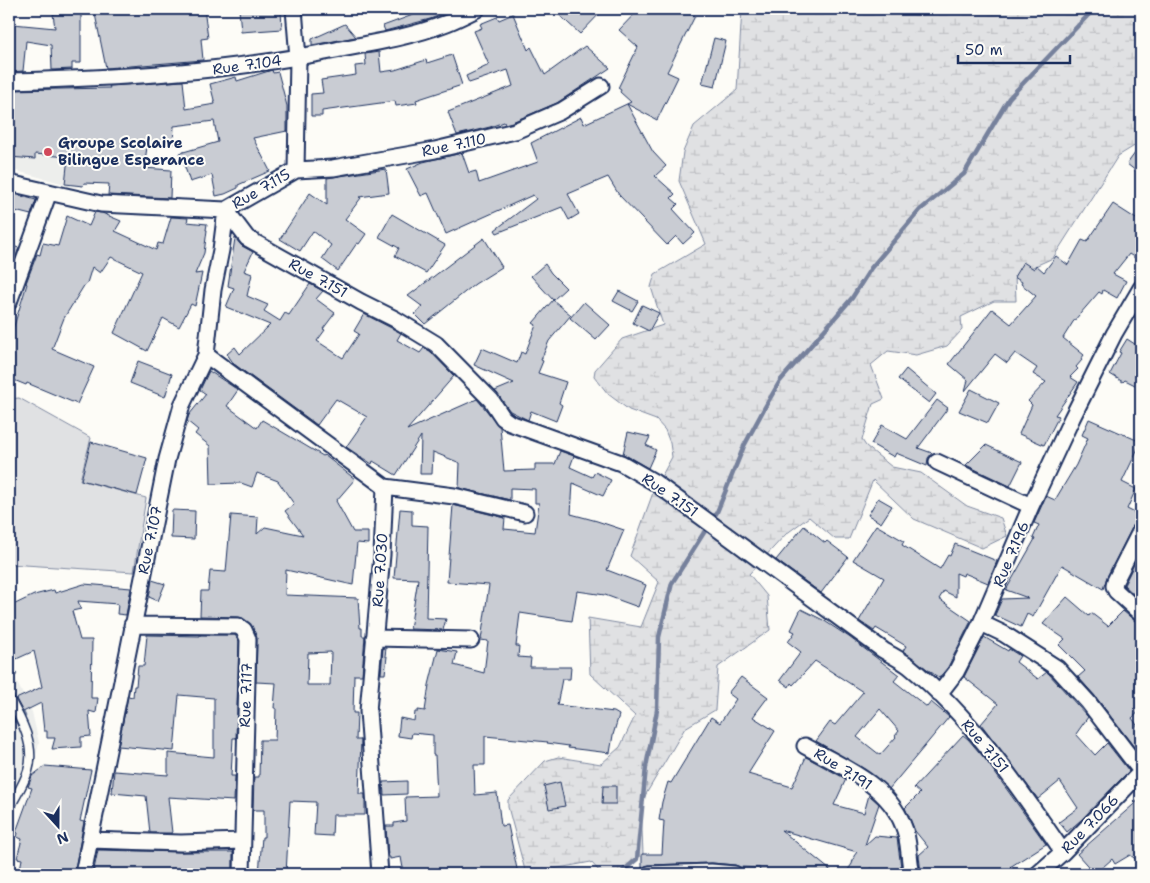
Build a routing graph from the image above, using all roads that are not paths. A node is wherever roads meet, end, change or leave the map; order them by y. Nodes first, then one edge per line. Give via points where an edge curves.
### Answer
1 (294, 9) edge
2 (477, 9) edge
3 (298, 58) junction
4 (9, 81) edge
5 (601, 86) dead end
6 (296, 170) junction
7 (9, 183) edge
8 (49, 192) junction
9 (226, 210) junction
10 (1141, 288) edge
11 (9, 302) edge
12 (206, 355) junction
13 (937, 462) dead end
14 (385, 487) junction
15 (1031, 506) junction
16 (525, 513) dead end
17 (1141, 530) edge
18 (1141, 614) edge
19 (981, 623) junction
20 (132, 625) junction
21 (374, 638) junction
22 (471, 640) dead end
23 (939, 694) junction
24 (9, 698) edge
25 (806, 746) dead end
26 (1139, 778) edge
27 (9, 809) edge
28 (90, 840) junction
29 (242, 841) junction
30 (1063, 852) junction
31 (83, 874) edge
32 (242, 874) edge
33 (380, 874) edge
34 (649, 874) edge
35 (734, 874) edge
36 (912, 874) edge
37 (1038, 874) edge

1 - 3 street, Rue 7.115
2 - 3 street, Rue 7.104 via 446,23 396,38
3 - 4 street, Rue 7.104 via 182,73
3 - 6 street, Rue 7.115
5 - 6 street, Rue 7.110 via 561,111 515,131 333,168
6 - 9 street, Rue 7.115
7 - 8 street, Rue 7.115
8 - 9 street, Rue 7.115 via 118,206
8 - 11 street
9 - 12 street, Rue 7.107
9 - 23 street, Rue 7.151 via 247,238 436,344 510,423 622,463 654,482 908,666
10 - 15 street, Rue 7.196 via 1093,376
12 - 14 street
12 - 20 street, Rue 7.107 via 182,405 167,459
13 - 15 street
14 - 16 street via 454,496
14 - 21 street, Rue 7.030
15 - 19 street, Rue 7.196
17 - 18 street via 1114,586
19 - 23 street, Rue 7.196 via 956,672
19 - 26 street via 1057,668 1088,702
20 - 28 street, Rue 7.107
20 - 29 street, Rue 7.117 via 238,626 244,630 248,638
21 - 22 street
21 - 33 street, Rue 7.030 via 368,711
23 - 30 street, Rue 7.151 via 1022,791
24 - 27 lane via 21,720 31,753 28,771
25 - 36 street, Rue 7.191 via 862,778 890,801 904,825
26 - 30 street, Rue 7.066
28 - 29 street
28 - 31 street, Rue 7.107
29 - 32 street, Rue 7.117
30 - 37 street, Rue 7.066
34 - 35 street

